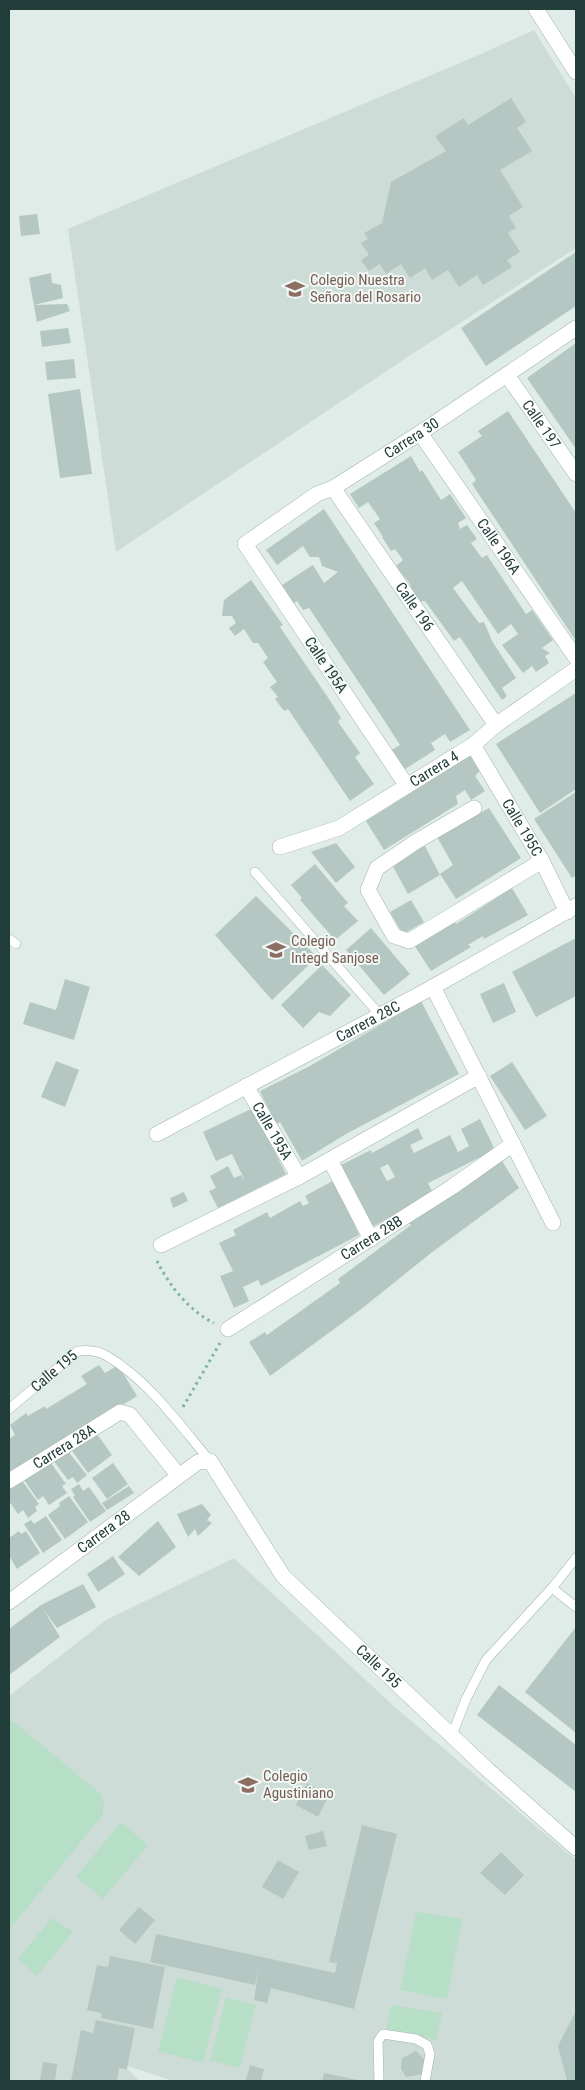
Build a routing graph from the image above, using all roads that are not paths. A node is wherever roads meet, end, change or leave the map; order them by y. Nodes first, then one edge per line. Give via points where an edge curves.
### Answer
1 (536, 9) edge
2 (576, 72) edge
3 (576, 328) edge
4 (507, 374) junction
5 (420, 433) junction
6 (576, 474) edge
7 (333, 488) junction
8 (245, 544) joint
9 (576, 658) edge
10 (576, 669) edge
11 (496, 725) junction
12 (473, 745) junction
13 (407, 786) junction
14 (474, 808) dead end
15 (280, 847) dead end
16 (542, 862) junction
17 (255, 872) dead end
18 (572, 909) edge
19 (433, 987) junction
20 (380, 1015) junction
21 (478, 1076) junction
22 (246, 1086) junction
23 (157, 1134) dead end
24 (514, 1144) junction
25 (330, 1160) junction
26 (299, 1177) junction
27 (552, 1223) dead end
28 (371, 1239) junction
29 (161, 1245) road end
30 (228, 1329) road end
31 (9, 1409) edge
32 (204, 1461) junction
33 (179, 1476) junction
34 (9, 1481) edge
35 (576, 1560) edge
36 (552, 1588) junction
37 (9, 1602) edge
38 (576, 1607) edge
39 (452, 1735) junction
40 (576, 1848) edge
41 (379, 2081) edge
42 (425, 2081) edge

1 - 2 street
3 - 4 street, Carrera 30
4 - 5 street, Carrera 30
4 - 6 street, Calle 197
5 - 7 street, Carrera 30
5 - 9 street, Calle 196A
7 - 8 street, Carrera 30 via 318,494
7 - 11 street, Calle 196
8 - 13 street, Calle 195A
10 - 11 street, Carrera 4
11 - 12 street, Carrera 4
12 - 13 street, Carrera 4
12 - 16 street, Calle 195C
13 - 15 street, Carrera 4 via 340,828
14 - 16 street via 377,868 368,890 394,936 409,941
16 - 18 street, Calle 195C
17 - 20 lane
18 - 19 street, Carrera 28C
19 - 20 street, Carrera 28C
19 - 21 street
20 - 22 street, Carrera 28C
21 - 24 street
21 - 25 street
22 - 23 street, Carrera 28C
22 - 26 street, Calle 195A
24 - 27 street
24 - 28 street, Carrera 28B
25 - 26 street
25 - 28 street
26 - 29 street
28 - 30 street, Carrera 28B
31 - 32 lane, Calle 195 via 78,1351 106,1355 154,1395
32 - 33 street, Carrera 28
32 - 39 street, Calle 195 via 283,1576
33 - 34 street, Carrera 28A via 130,1415 120,1412
33 - 37 street, Carrera 28
35 - 36 lane
36 - 38 lane
36 - 39 lane via 486,1660
39 - 40 street, Calle 195
41 - 42 lane via 378,2041 383,2034 427,2044 430,2054

